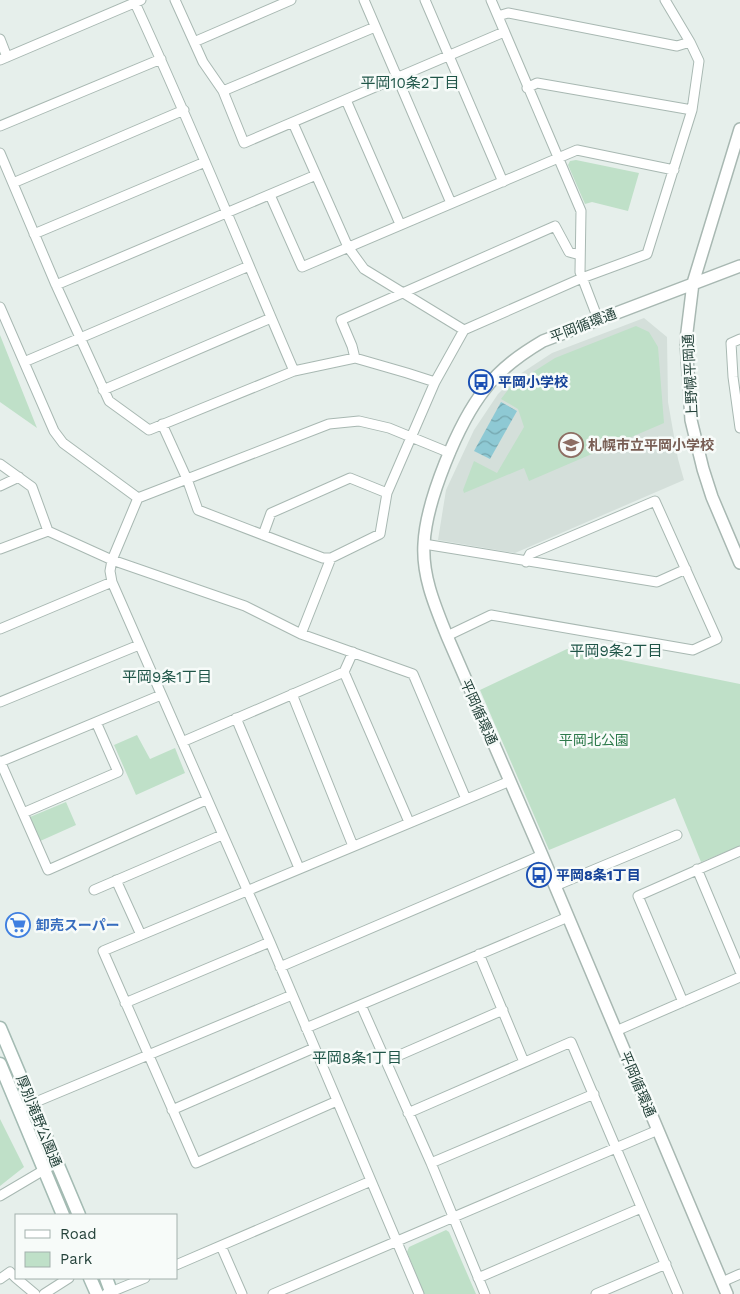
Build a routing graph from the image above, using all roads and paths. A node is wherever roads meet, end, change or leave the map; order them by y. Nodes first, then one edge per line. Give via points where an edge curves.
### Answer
1 (176, 0) edge
2 (291, 0) edge
3 (364, 0) edge
4 (425, 0) edge
5 (491, 0) edge
6 (665, 0) edge
7 (138, 1) edge
8 (498, 16) junction
9 (375, 26) junction
10 (504, 32) junction
11 (0, 39) edge
12 (194, 42) junction
13 (690, 42) junction
14 (449, 57) junction
15 (4, 58) edge
16 (161, 59) junction
17 (398, 78) junction
18 (527, 88) junction
19 (224, 91) junction
20 (346, 100) junction
21 (184, 110) junction
22 (692, 110) junction
23 (293, 123) junction
24 (0, 126) edge
25 (740, 128) edge
26 (0, 153) edge
27 (558, 159) junction
28 (205, 162) junction
29 (674, 170) junction
30 (316, 175) junction
31 (503, 182) junction
32 (12, 183) junction
33 (270, 195) junction
34 (451, 203) junction
35 (226, 214) junction
36 (400, 224) junction
37 (34, 234) junction
38 (348, 247) junction
39 (580, 255) junction
40 (249, 266) junction
41 (740, 266) edge
42 (582, 278) junction
43 (693, 283) junction
44 (56, 285) junction
45 (402, 292) junction
46 (0, 307) edge
47 (271, 318) junction
48 (598, 319) junction
49 (464, 330) junction
50 (80, 338) junction
51 (740, 339) edge
52 (355, 358) junction
53 (24, 362) junction
54 (294, 370) junction
55 (435, 382) junction
56 (103, 390) junction
57 (738, 407) edge
58 (162, 424) junction
59 (740, 428) edge
60 (412, 438) junction
61 (450, 453) junction
62 (0, 464) edge
63 (18, 477) junction
64 (187, 479) junction
65 (0, 486) edge
66 (387, 493) junction
67 (138, 498) junction
68 (48, 531) junction
69 (263, 536) junction
70 (736, 542) edge
71 (424, 544) junction
72 (0, 549) edge
73 (331, 558) junction
74 (112, 560) junction
75 (526, 562) junction
76 (740, 563) edge
77 (686, 569) junction
78 (112, 582) junction
79 (0, 629) edge
80 (301, 634) junction
81 (447, 636) junction
82 (139, 645) junction
83 (353, 652) junction
84 (344, 672) junction
85 (292, 694) junction
86 (162, 695) junction
87 (0, 702) edge
88 (236, 718) junction
89 (96, 722) junction
90 (182, 742) junction
91 (0, 762) edge
92 (510, 781) junction
93 (466, 798) junction
94 (206, 800) junction
95 (23, 813) junction
96 (409, 822) junction
97 (677, 835) dead end
98 (222, 836) junction
99 (353, 846) junction
100 (740, 851) edge
101 (542, 855) junction
102 (299, 868) junction
103 (697, 869) junction
104 (116, 880) junction
105 (555, 886) junction
106 (94, 890) dead end
107 (247, 892) junction
108 (568, 917) junction
109 (141, 935) junction
110 (270, 942) junction
111 (479, 954) junction
112 (280, 967) junction
113 (740, 971) edge
114 (740, 977) edge
115 (292, 996) junction
116 (683, 1002) junction
117 (125, 1003) junction
118 (361, 1005) junction
119 (503, 1010) junction
120 (0, 1028) edge
121 (306, 1028) junction
122 (616, 1031) junction
123 (314, 1048) junction
124 (150, 1055) junction
125 (386, 1061) junction
126 (524, 1062) junction
127 (0, 1064) edge
128 (594, 1094) junction
129 (337, 1101) junction
130 (33, 1104) junction
131 (19, 1109) junction
132 (172, 1110) junction
133 (408, 1113) junction
134 (658, 1130) junction
135 (616, 1147) junction
136 (431, 1163) junction
137 (56, 1164) junction
138 (44, 1169) junction
139 (371, 1182) junction
140 (0, 1196) edge
141 (641, 1208) junction
142 (63, 1214) edge
143 (79, 1214) edge
144 (452, 1218) junction
145 (396, 1241) junction
146 (221, 1246) junction
147 (178, 1263) edge
148 (666, 1264) junction
149 (740, 1274) edge
150 (15, 1277) edge
151 (478, 1278) junction
152 (0, 1279) edge
153 (17, 1279) edge
154 (67, 1279) edge
155 (90, 1279) edge
156 (106, 1279) edge
157 (143, 1279) edge
158 (722, 1282) junction
159 (110, 1293) edge
160 (35, 1294) edge
161 (44, 1294) edge
162 (97, 1294) edge
163 (242, 1294) edge
164 (272, 1294) edge
165 (418, 1294) edge
166 (485, 1294) edge
167 (596, 1294) edge
168 (678, 1294) edge
169 (728, 1294) edge

1 - 12 street
2 - 12 street
3 - 9 street
4 - 14 street
5 - 8 street
6 - 13 street
7 - 15 street
7 - 16 street
8 - 10 street
8 - 13 street via 508,13 677,46
9 - 17 street
9 - 19 street
10 - 14 street
10 - 18 street
11 - 15 street
12 - 19 street via 203,62
13 - 22 street via 699,61
14 - 17 street
14 - 31 street
16 - 21 street
16 - 24 street
17 - 20 street
17 - 34 street
18 - 22 street via 537,83
18 - 27 street
19 - 23 street via 244,143
20 - 23 street
20 - 36 street
21 - 28 street
21 - 32 street
22 - 29 street
23 - 30 street
25 - 43 street, 上野幌平岡通
26 - 32 street
27 - 29 street via 577,150
27 - 31 street
27 - 39 street via 581,211
28 - 35 street
28 - 37 street
29 - 42 street via 647,254
30 - 33 street
30 - 38 street
31 - 34 street
32 - 37 street
33 - 35 street
33 - 38 street via 302,267
34 - 36 street
35 - 40 street
35 - 44 street
36 - 38 street
37 - 44 street
38 - 45 street via 364,269
39 - 42 street
39 - 45 street via 570,252 555,226
40 - 47 street
40 - 50 street
41 - 43 street, 平岡循環通
42 - 48 street
42 - 49 street
43 - 48 street, 平岡循環通
43 - 70 street, 上野幌平岡通 via 686,340 691,420 712,497
44 - 50 street
45 - 49 street
45 - 52 street via 341,320
46 - 53 street
47 - 54 street
47 - 56 street
48 - 61 street, 平岡循環通 via 543,341 505,367 484,390
49 - 55 street
50 - 53 street
50 - 56 street
51 - 57 street via 731,342
52 - 54 street
52 - 55 street
53 - 67 street via 54,431 63,442
54 - 58 street
55 - 60 street
56 - 58 street via 109,401 148,430
57 - 59 street
58 - 64 street
60 - 61 street
60 - 64 street via 359,421 329,424
60 - 66 street
61 - 71 street, 平岡循環通 via 432,500
62 - 63 street
63 - 65 street
63 - 68 street via 32,487
64 - 67 street
64 - 69 street via 198,510
66 - 69 street via 350,478 272,513
66 - 73 street via 380,534
67 - 74 street
68 - 72 street
68 - 74 street
69 - 73 street
70 - 76 street, 上野幌平岡通
71 - 75 street
71 - 81 street, 平岡循環通 via 432,600
73 - 80 street
74 - 78 street
74 - 80 street via 245,606
75 - 77 street via 657,582
75 - 77 street via 530,554 655,500
77 - 81 street via 717,639 693,650 491,615
78 - 79 street
78 - 82 street
80 - 83 street
81 - 92 street, 平岡循環通
82 - 86 street
82 - 87 street
83 - 84 street
83 - 93 street via 413,674
84 - 85 street
84 - 96 street
85 - 88 street
85 - 99 street
86 - 89 street
86 - 90 street
88 - 90 street
88 - 102 street
89 - 91 street
89 - 95 street via 118,772
90 - 94 street
91 - 95 street
92 - 93 street
92 - 101 street, 平岡循環通
93 - 96 street
94 - 95 street via 48,870
94 - 98 street
96 - 99 street
97 - 105 street
98 - 104 street
98 - 107 street
99 - 102 street
100 - 103 street
101 - 105 street, 平岡循環通
101 - 112 street
102 - 107 street
103 - 113 street
103 - 116 street via 638,896
104 - 106 street
104 - 109 street
105 - 108 street, 平岡循環通
107 - 109 street
107 - 110 street
108 - 111 street
108 - 122 street, 平岡循環通
109 - 117 street via 103,951
110 - 112 street
110 - 117 street
111 - 118 street
111 - 119 street
112 - 115 street
114 - 116 street
115 - 121 street
115 - 124 street
116 - 122 street
117 - 124 street
118 - 121 street
118 - 125 street
119 - 125 street
119 - 126 street
120 - 130 main road, 厚別滝野公園通
121 - 123 street
122 - 134 street, 平岡循環通
123 - 129 street
123 - 132 street
124 - 130 street
124 - 132 street
125 - 133 street
126 - 128 street via 571,1042
126 - 133 street
127 - 131 main road, 厚別滝野公園通
128 - 135 street
128 - 136 street
129 - 132 street via 196,1163
129 - 139 street
130 - 131 street
130 - 137 main road, 厚別滝野公園通
131 - 138 main road, 厚別滝野公園通
133 - 136 street
134 - 135 street
134 - 158 street, 平岡循環通
135 - 141 street
135 - 144 street
136 - 144 street
137 - 138 street
137 - 143 main road, 厚別滝野公園通
138 - 140 street
138 - 142 main road, 厚別滝野公園通
139 - 145 street
139 - 146 street
141 - 148 street
141 - 151 street
144 - 145 street
144 - 151 street
145 - 164 street
145 - 165 street
146 - 147 street
146 - 163 street
148 - 167 street
148 - 168 street
149 - 158 street
150 - 152 street via 10,1272
151 - 166 street
153 - 160 street
154 - 161 street
155 - 162 main road
156 - 159 main road
157 - 159 street
158 - 169 street, 平岡循環通

